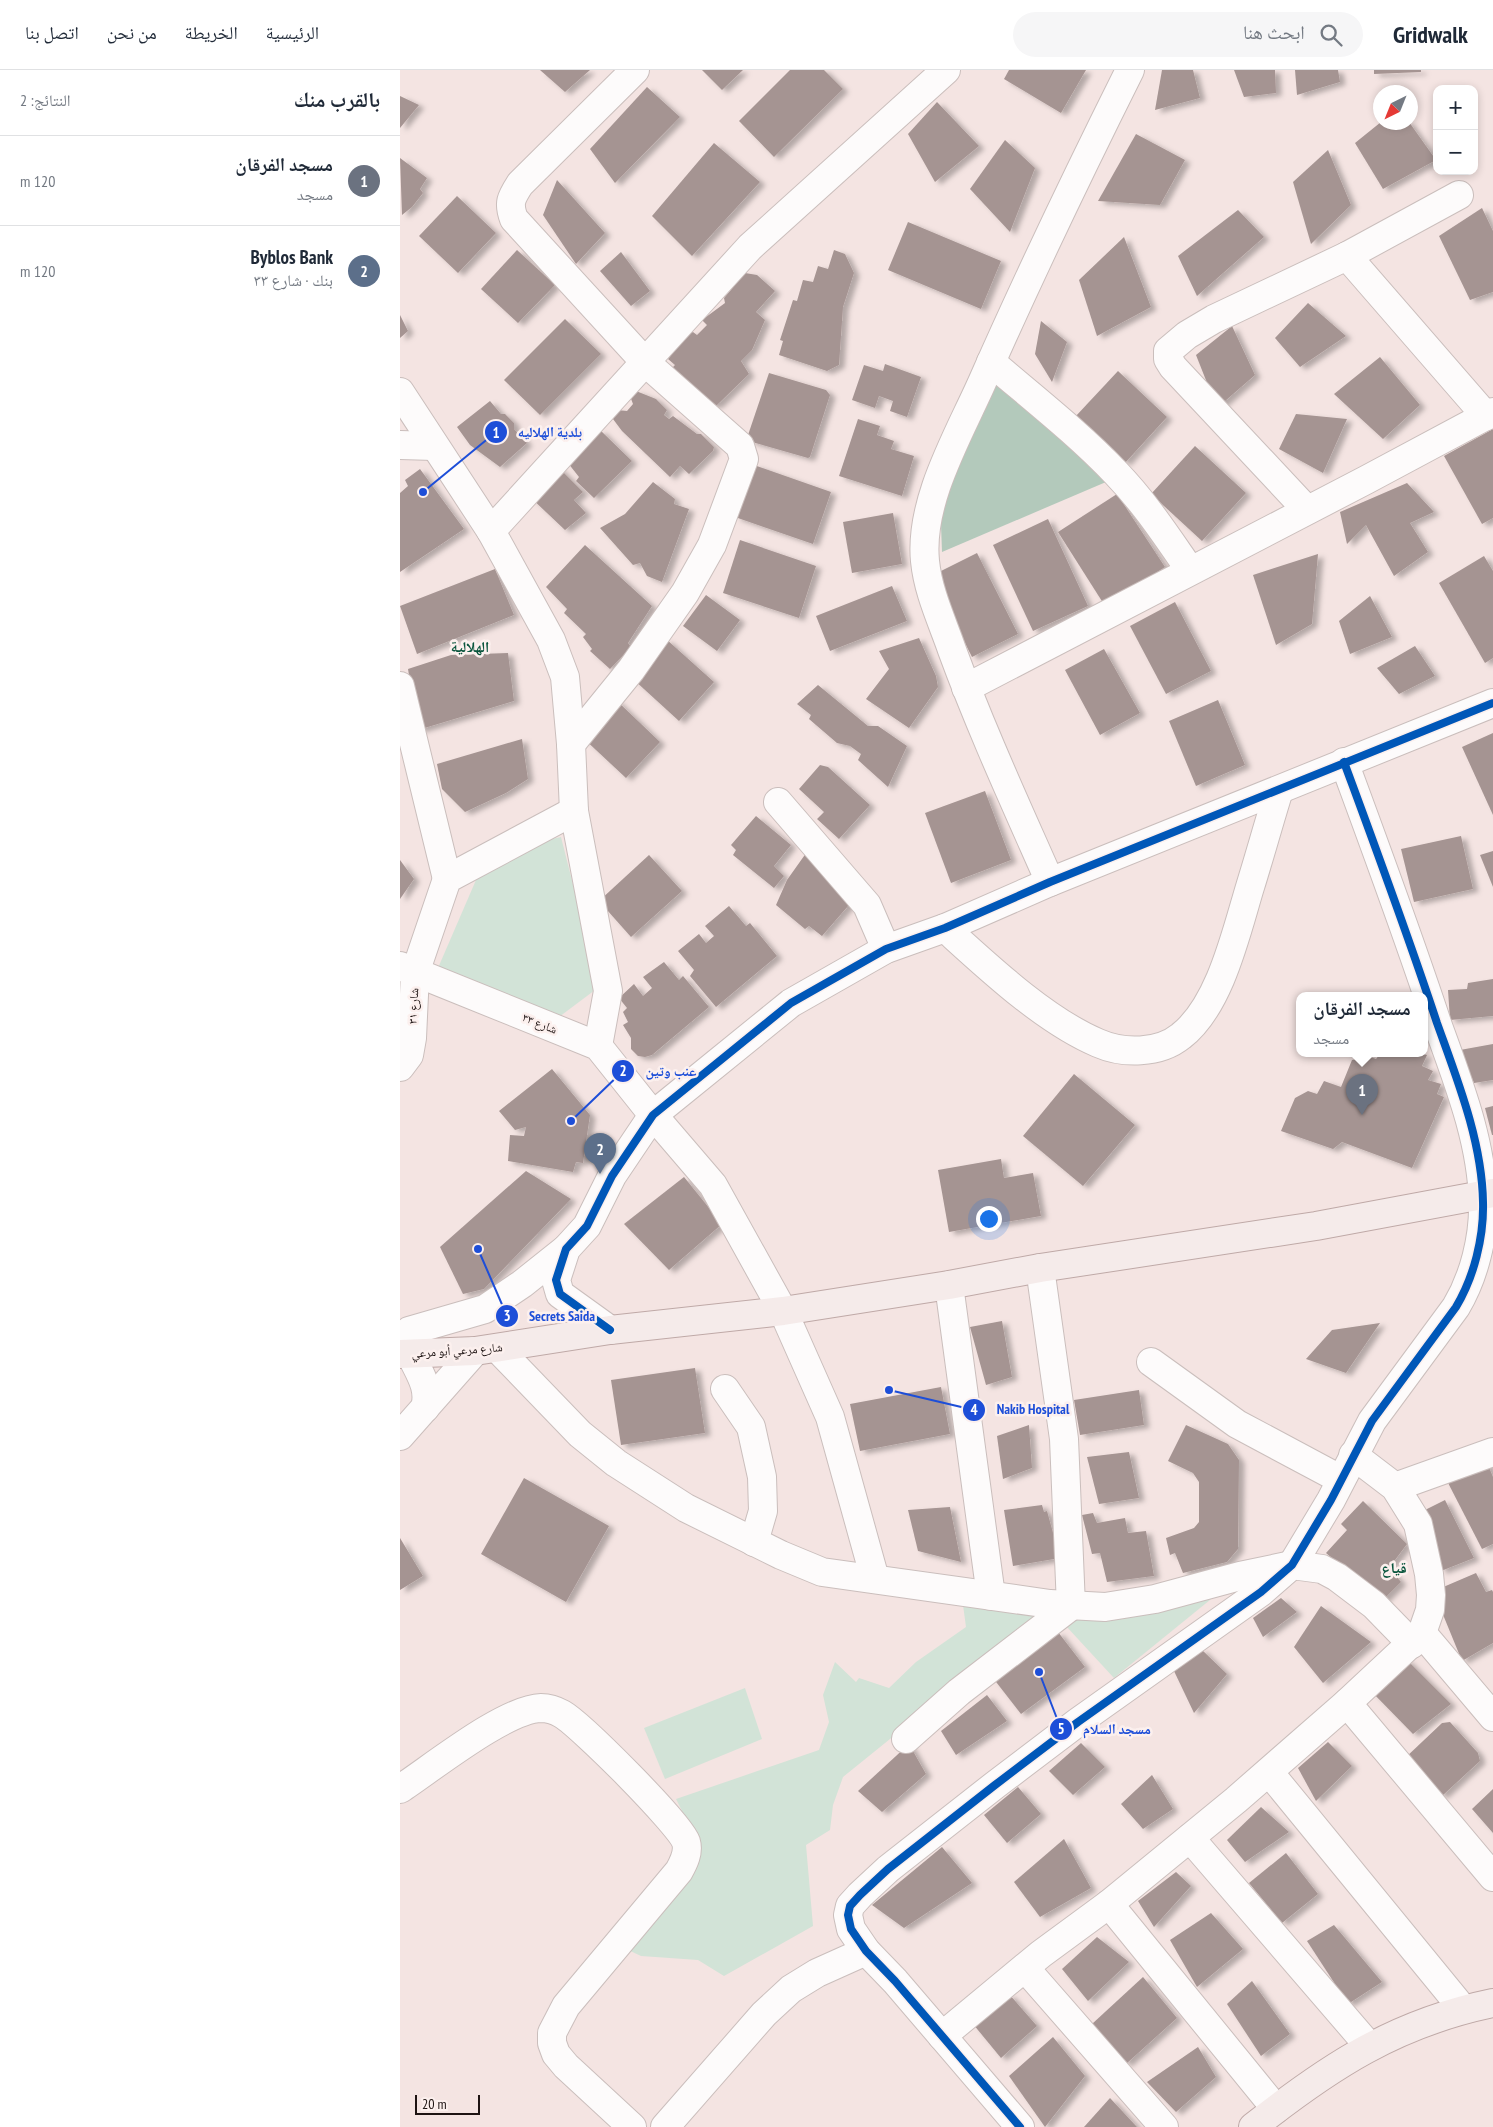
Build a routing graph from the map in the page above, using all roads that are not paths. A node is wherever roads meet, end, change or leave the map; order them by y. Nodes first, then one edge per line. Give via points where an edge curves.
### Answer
1 (635, 70) edge
2 (946, 70) edge
3 (1130, 70) edge
4 (1459, 195) dead end
5 (1347, 256) junction
6 (645, 362) junction
7 (991, 362) junction
8 (400, 392) edge
9 (1489, 414) edge
10 (400, 445) edge
11 (434, 446) junction
12 (1308, 510) junction
13 (491, 531) junction
14 (1190, 570) junction
15 (400, 686) edge
16 (966, 688) junction
17 (1493, 703) edge
18 (571, 744) junction
19 (1344, 762) junction
20 (1279, 790) junction
21 (778, 802) dead end
22 (574, 811) junction
23 (447, 879) junction
24 (1050, 882) junction
25 (945, 928) junction
26 (886, 949) junction
27 (407, 969) edge
28 (1427, 992) edge
29 (1428, 995) edge
30 (598, 1046) junction
31 (400, 1067) edge
32 (652, 1115) junction
33 (1488, 1194) edge
34 (566, 1249) junction
35 (1040, 1268) junction
36 (949, 1285) junction
37 (783, 1310) junction
38 (610, 1330) junction
39 (506, 1347) junction
40 (402, 1354) edge
41 (1151, 1362) dead end
42 (532, 1375) junction
43 (724, 1389) dead end
44 (425, 1408) junction
45 (400, 1436) edge
46 (1493, 1452) edge
47 (1353, 1456) junction
48 (1340, 1479) junction
49 (1395, 1487) junction
50 (754, 1542) junction
51 (1292, 1565) junction
52 (875, 1579) junction
53 (991, 1596) junction
54 (1071, 1606) junction
55 (1417, 1639) junction
56 (1347, 1703) junction
57 (1493, 1718) edge
58 (906, 1738) dead end
59 (1269, 1772) junction
60 (400, 1789) edge
61 (1190, 1838) junction
62 (1493, 1877) edge
63 (1109, 1904) junction
64 (866, 1951) junction
65 (1025, 1968) junction
66 (1493, 2003) edge
67 (1463, 2009) junction
68 (942, 2036) junction
69 (1369, 2046) junction
70 (1276, 2109) junction
71 (632, 2127) edge
72 (665, 2127) edge
73 (1020, 2127) edge
74 (1164, 2127) edge
75 (1253, 2127) edge

1 - 6 street via 520,184 510,199 510,208 514,219
2 - 6 street via 750,247
3 - 7 street via 1068,194
4 - 5 street
5 - 9 street
5 - 12 street via 1214,319 1168,351 1173,367
6 - 13 street
6 - 18 street via 740,446 744,459 712,545 685,593 631,670
7 - 14 street via 1085,442 1117,474 1146,508
7 - 16 street via 934,493 924,538 930,589
8 - 11 street
9 - 12 street
10 - 11 street
11 - 13 street
12 - 14 street
13 - 18 street via 551,640 565,677
14 - 16 street
15 - 23 street
16 - 24 street
17 - 19 street
18 - 22 street
19 - 20 street
19 - 28 street
20 - 24 street
20 - 25 street via 1236,934 1216,987 1195,1023 1170,1044 1142,1050 1100,1044 1073,1030 1004,981
21 - 26 street via 867,905
22 - 23 street
22 - 30 street via 608,991
23 - 27 street, شارع ٣١
24 - 25 street
25 - 26 street
26 - 32 street via 790,1003
27 - 30 street, شارع ٣٣
27 - 31 street, شارع ٣١ via 412,1038 409,1054
29 - 33 street via 1455,1074
30 - 32 street
32 - 34 street via 612,1176 587,1226
32 - 37 street via 713,1185
33 - 35 main road, شارع مرعي أبو مرعي via 1326,1224
33 - 47 street via 1478,1249 1462,1297 1376,1416
34 - 38 street via 556,1280 560,1294
34 - 40 street via 485,1309 409,1331
35 - 36 main road, شارع مرعي أبو مرعي
35 - 54 street via 1064,1440
36 - 37 main road, شارع مرعي أبو مرعي
36 - 53 street
37 - 38 main road, شارع مرعي أبو مرعي
37 - 52 street via 830,1417
38 - 39 main road, شارع مرعي أبو مرعي
39 - 40 main road, شارع مرعي أبو مرعي
39 - 42 street
39 - 42 street
39 - 44 street
40 - 44 street via 424,1383
41 - 48 street via 1237,1424
42 - 50 street via 556,1410 616,1463 686,1508
43 - 50 street via 751,1427 762,1477 763,1511
44 - 45 street
46 - 49 street
47 - 48 street
47 - 49 street
48 - 51 street
49 - 55 street via 1418,1524 1429,1574 1430,1610
50 - 52 street via 822,1572
51 - 54 street via 1155,1599 1105,1607
51 - 55 street via 1322,1569 1353,1588 1394,1624
51 - 64 street via 1261,1592 1029,1759 867,1888 850,1906 848,1915 852,1930
52 - 53 street
53 - 54 street
54 - 58 street
55 - 56 street
55 - 57 street
56 - 59 street
56 - 62 street
59 - 61 street
59 - 67 street
60 - 71 street via 499,1722 522,1712 550,1708 572,1721 682,1834 687,1851 679,1871 566,2006 552,2033 556,2054 566,2066
61 - 63 street
61 - 69 street
63 - 65 street
63 - 70 street
64 - 68 street
64 - 72 street via 817,1973 791,1989 764,2014
65 - 68 street
65 - 74 street
66 - 67 main road
67 - 69 main road
68 - 73 street
69 - 70 main road via 1336,2065
70 - 75 main road

